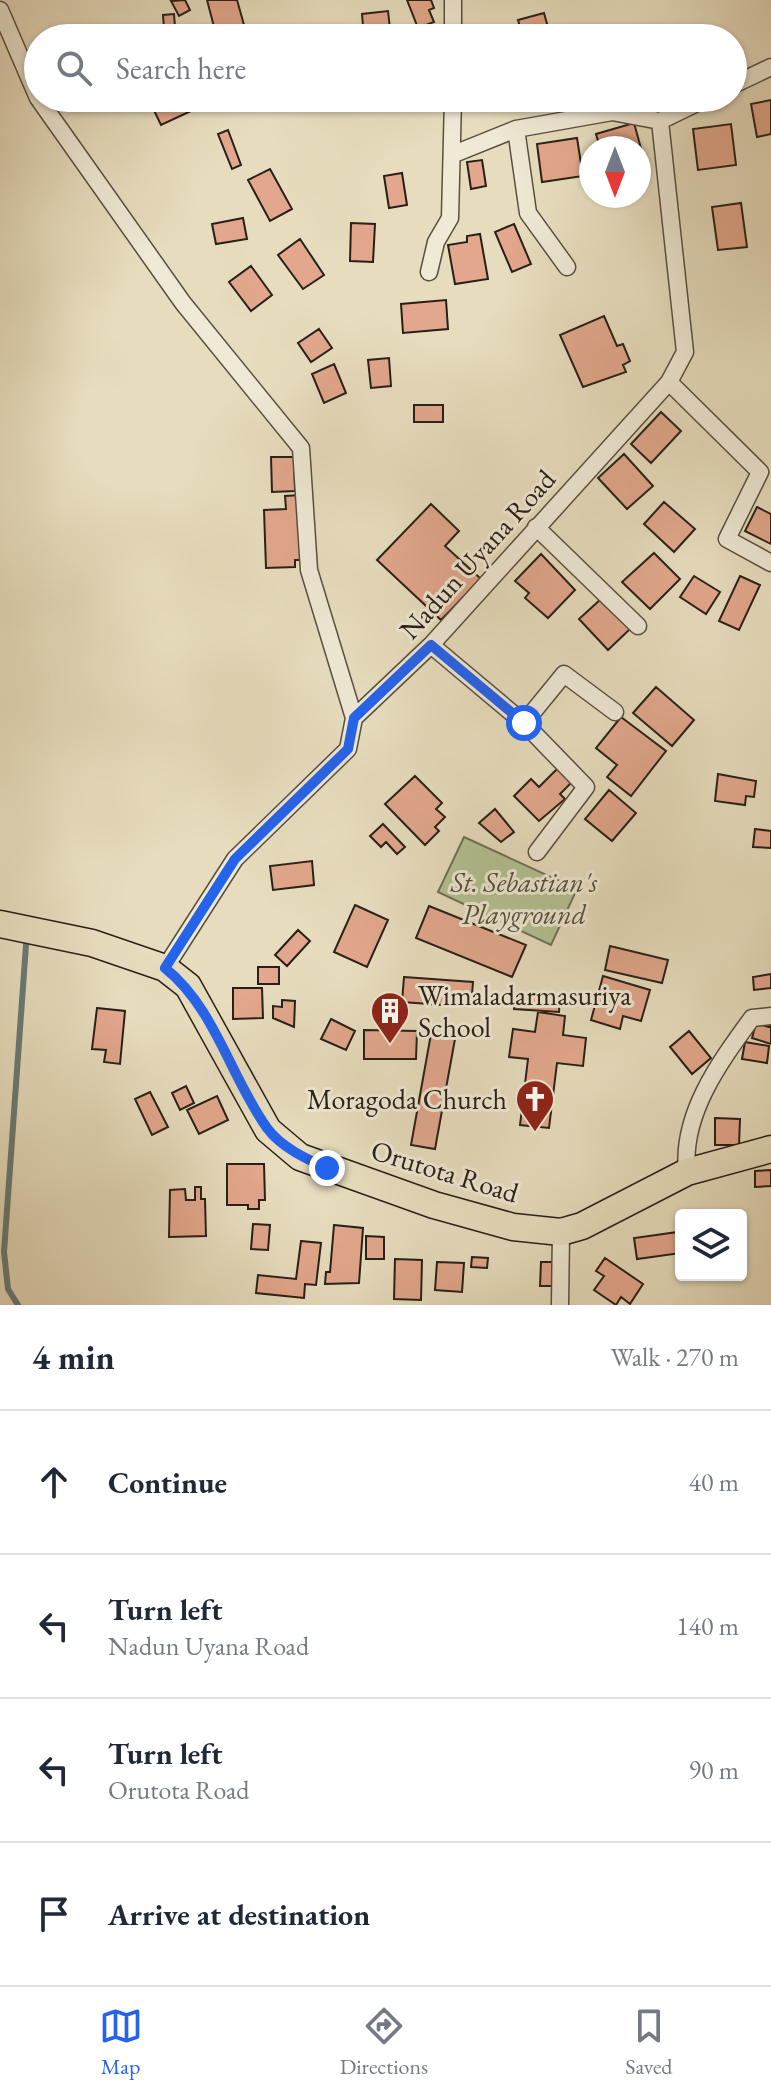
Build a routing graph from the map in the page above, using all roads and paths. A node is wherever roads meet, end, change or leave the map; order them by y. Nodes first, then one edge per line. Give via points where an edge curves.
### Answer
1 (453, 0) edge
2 (0, 10) edge
3 (453, 24) edge
4 (24, 66) edge
5 (771, 67) edge
6 (747, 78) edge
7 (48, 112) edge
8 (453, 112) edge
9 (678, 112) edge
10 (660, 121) junction
11 (516, 129) junction
12 (454, 154) junction
13 (567, 267) dead end
14 (429, 272) dead end
15 (669, 382) junction
16 (536, 527) junction
17 (771, 563) edge
18 (638, 626) dead end
19 (431, 645) junction
20 (615, 712) dead end
21 (354, 718) junction
22 (524, 723) junction
23 (537, 852) dead end
24 (0, 924) edge
25 (165, 968) junction
26 (771, 1016) edge
27 (771, 1149) edge
28 (687, 1172) junction
29 (561, 1232) junction
30 (560, 1305) edge

1 - 3 street
2 - 4 street
5 - 6 street
7 - 21 street via 183,303 301,448 309,570
8 - 12 street
9 - 10 street
10 - 11 street via 612,112
10 - 15 street, Nadun Uyana Road via 685,352
11 - 12 street
11 - 13 street via 528,213
12 - 14 street via 450,218 436,242
15 - 16 street, Nadun Uyana Road
15 - 17 street via 760,472 727,539
16 - 18 street
16 - 19 street, Nadun Uyana Road
19 - 21 street, Nadun Uyana Road
19 - 22 street
20 - 22 street via 564,674
21 - 25 street, Nadun Uyana Road via 348,749 235,859
22 - 23 street via 586,787
24 - 25 main road, Orutota Road via 92,943
25 - 29 main road, Orutota Road via 188,986 268,1130 300,1157 434,1205 513,1227
26 - 28 street via 752,1018 690,1119 684,1144
27 - 28 main road, Orutota Road
28 - 29 main road, Orutota Road
29 - 30 street

